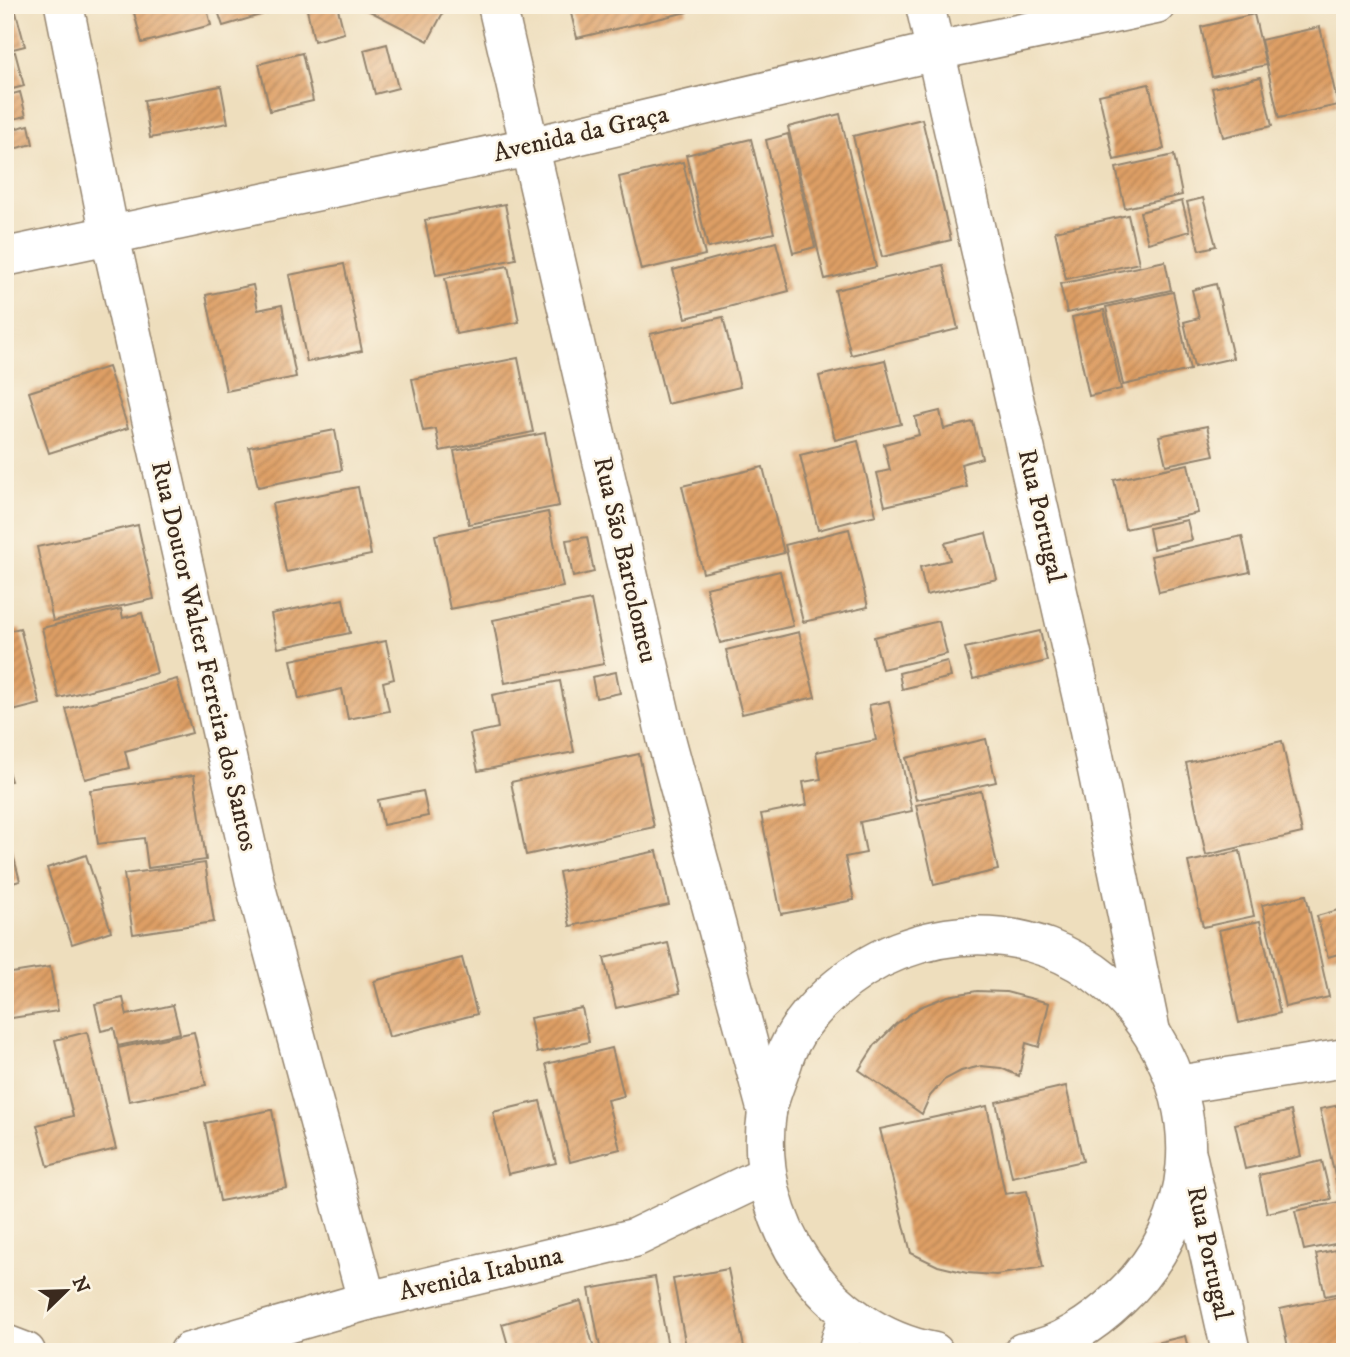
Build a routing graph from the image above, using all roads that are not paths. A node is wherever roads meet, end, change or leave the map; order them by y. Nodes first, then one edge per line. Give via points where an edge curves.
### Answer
1 (64, 5) edge
2 (497, 5) edge
3 (925, 5) edge
4 (1157, 5) edge
5 (936, 51) junction
6 (529, 146) junction
7 (110, 236) junction
8 (5, 257) edge
9 (1150, 1027) junction
10 (1345, 1058) edge
11 (1178, 1085) junction
12 (767, 1112) junction
13 (1187, 1154) junction
14 (766, 1175) junction
15 (367, 1301) junction
16 (848, 1315) junction
17 (5, 1344) edge
18 (26, 1352) edge
19 (188, 1352) edge
20 (836, 1352) edge
21 (933, 1352) edge
22 (1023, 1352) edge
23 (1231, 1352) edge

1 - 7 street, Rua Doutor Walter Ferreira dos Santos
2 - 6 street, Rua São Bartolomeu
3 - 5 street, Rua Portugal
4 - 5 street, Avenida da Graça
5 - 6 street, Avenida da Graça
5 - 9 street, Rua Portugal via 1084,707
6 - 7 street, Avenida da Graça
6 - 12 street, Rua São Bartolomeu via 667,742
7 - 8 street, Avenida da Graça
7 - 15 street, Rua Doutor Walter Ferreira dos Santos via 257,891
9 - 11 street
9 - 12 street via 1108,981 1053,949 992,935 930,939 871,962 822,1000 786,1052
10 - 11 street
11 - 13 street
12 - 14 street
13 - 22 street via 1175,1219 1143,1277 1096,1322
13 - 23 street, Rua Portugal
14 - 15 street, Avenida Itabuna via 634,1238
14 - 16 street via 781,1228 809,1276
15 - 19 street, Avenida Itabuna
16 - 20 street
16 - 21 street via 906,1347
17 - 18 street

